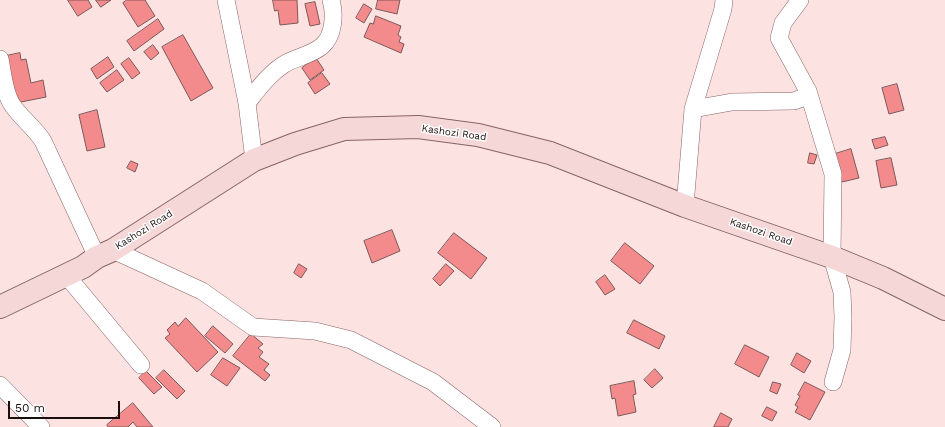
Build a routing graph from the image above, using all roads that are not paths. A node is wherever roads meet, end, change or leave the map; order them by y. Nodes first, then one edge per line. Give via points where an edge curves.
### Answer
1 (226, 0) edge
2 (331, 0) edge
3 (724, 0) edge
4 (800, 0) edge
5 (0, 59) edge
6 (808, 91) junction
7 (247, 102) junction
8 (693, 109) junction
9 (254, 160) junction
10 (685, 206) junction
11 (105, 253) junction
12 (832, 257) junction
13 (66, 275) junction
14 (0, 307) edge
15 (945, 309) edge
16 (141, 364) dead end
17 (833, 382) dead end
18 (0, 385) edge
19 (41, 427) edge
20 (492, 427) edge

1 - 7 street
2 - 7 street via 333,21 328,38 322,46 284,64 268,77
3 - 8 street
4 - 6 street via 783,24 779,38
5 - 11 street via 12,105 43,141
6 - 8 street via 805,97 794,101 732,102
6 - 12 street via 833,174
7 - 9 street
8 - 10 street
9 - 10 main road, Kashozi Road via 344,129 418,127 478,134 550,153
9 - 11 main road, Kashozi Road
10 - 12 main road, Kashozi Road
11 - 13 main road, Kashozi Road
11 - 20 street via 202,291 253,327 315,331 351,340 433,382
12 - 15 main road, Kashozi Road via 883,278
12 - 17 street via 842,292 843,317 842,350
13 - 14 main road, Kashozi Road
13 - 16 street
18 - 19 street

